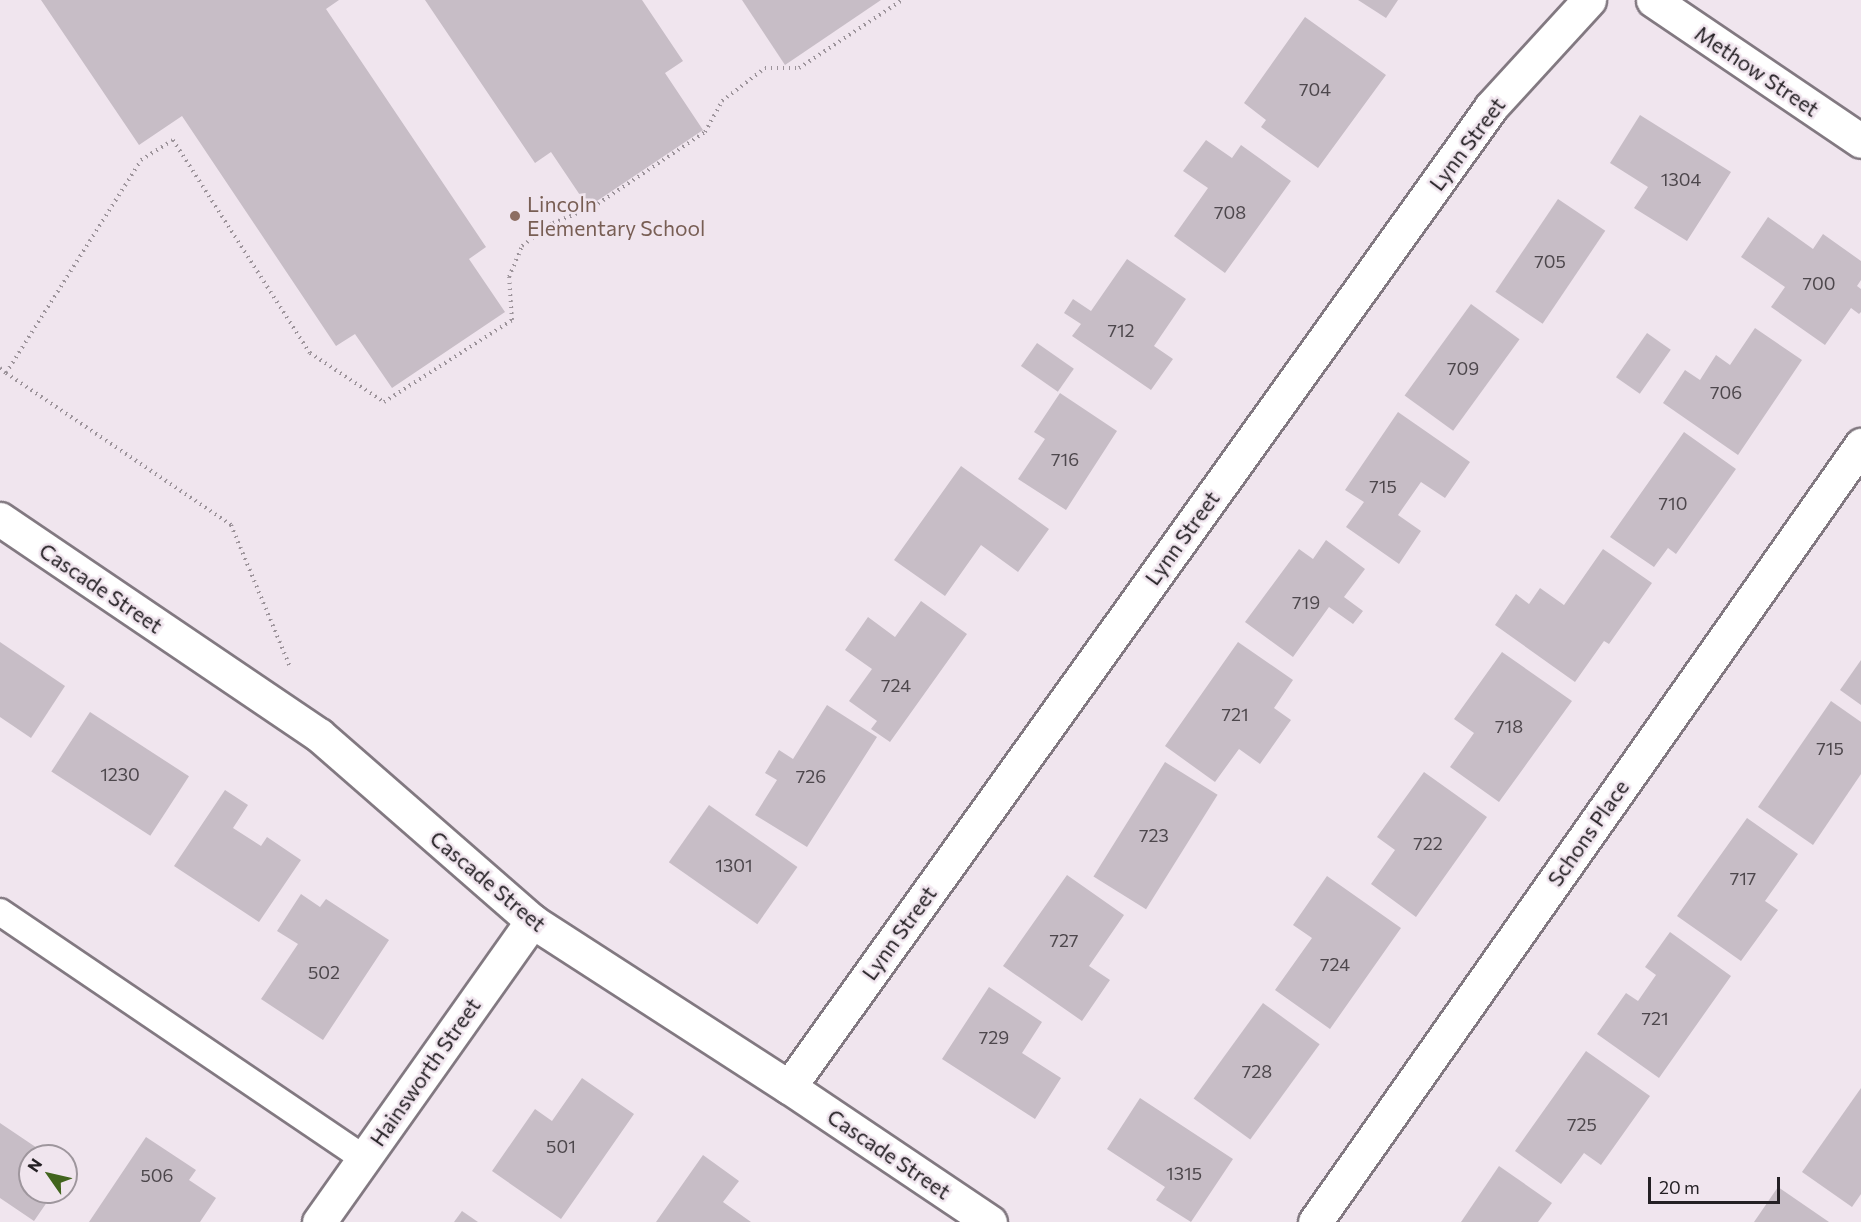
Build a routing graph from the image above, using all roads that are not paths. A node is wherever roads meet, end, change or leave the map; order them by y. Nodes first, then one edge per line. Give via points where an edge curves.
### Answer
1 (1589, 0) edge
2 (1653, 0) edge
3 (1861, 141) edge
4 (1861, 445) edge
5 (0, 519) edge
6 (0, 912) edge
7 (532, 921) junction
8 (789, 1087) junction
9 (364, 1158) junction
10 (319, 1222) edge
11 (990, 1222) edge
12 (1315, 1222) edge

1 - 8 street, Lynn Street via 1491,107
2 - 3 street, Methow Street
4 - 12 street, Schons Place
5 - 7 street, Cascade Street via 320,735
6 - 9 lane
7 - 8 street, Cascade Street
7 - 9 street, Hainsworth Street
8 - 11 street, Cascade Street
9 - 10 street, Hainsworth Street

